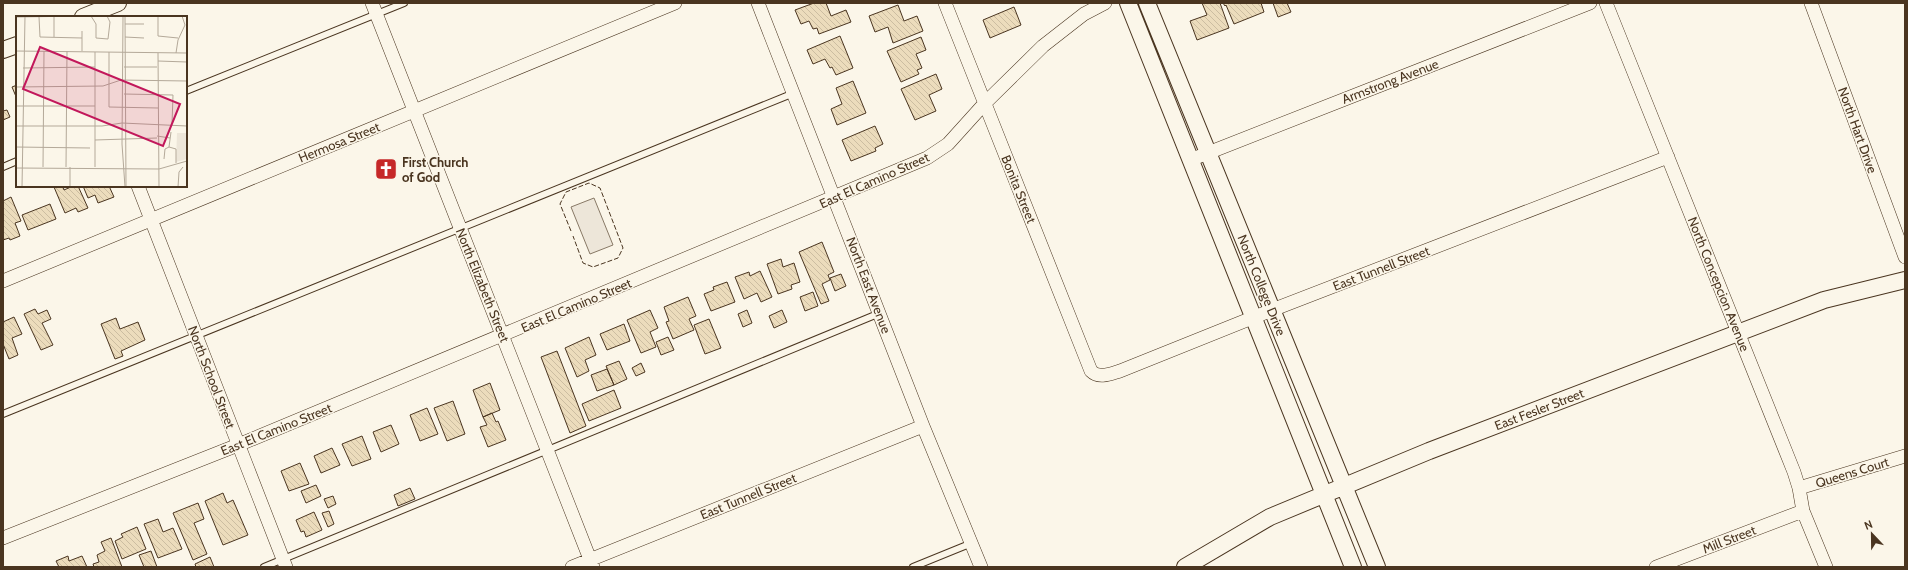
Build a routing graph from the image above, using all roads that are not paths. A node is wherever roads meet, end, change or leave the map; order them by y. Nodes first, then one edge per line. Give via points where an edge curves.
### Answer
1 (118, 3) edge
2 (404, 3) edge
3 (675, 3) edge
4 (758, 3) edge
5 (945, 3) edge
6 (1105, 3) edge
7 (1128, 3) edge
8 (1147, 3) edge
9 (1590, 3) edge
10 (1606, 3) edge
11 (1811, 3) edge
12 (374, 8) edge
13 (86, 16) edge
14 (16, 45) edge
15 (3, 50) edge
16 (187, 91) edge
17 (794, 93) junction
18 (985, 102) junction
19 (414, 111) junction
20 (1207, 153) junction
21 (1668, 157) junction
22 (1190, 160) junction
23 (16, 161) edge
24 (3, 167) edge
25 (138, 187) edge
26 (835, 197) junction
27 (151, 220) junction
28 (460, 228) junction
29 (1905, 257) edge
30 (1905, 280) edge
31 (3, 281) edge
32 (1272, 310) junction
33 (880, 313) junction
34 (1253, 317) junction
35 (195, 334) junction
36 (1738, 334) junction
37 (503, 336) junction
38 (1094, 374) joint
39 (3, 414) edge
40 (923, 426) junction
41 (238, 445) junction
42 (547, 449) junction
43 (1905, 456) edge
44 (1344, 486) junction
45 (1799, 488) junction
46 (1324, 494) junction
47 (1803, 511) junction
48 (3, 538) edge
49 (972, 543) junction
50 (285, 563) edge
51 (591, 563) edge
52 (264, 567) edge
53 (572, 567) edge
54 (913, 567) edge
55 (981, 567) edge
56 (1185, 567) edge
57 (1353, 567) edge
58 (1377, 567) edge
59 (1656, 567) edge
60 (1826, 567) edge

1 - 13 street
2 - 12 lane
3 - 19 street, Hermosa Street
4 - 17 street, North East Avenue
5 - 18 street, Bonita Street
6 - 18 street, East El Camino Street via 1084,14 1043,46
7 - 22 street, North College Drive
8 - 20 street, North College Drive
9 - 20 street, Armstrong Avenue
10 - 21 street, North Concepcion Avenue
11 - 29 street, North Hart Drive
12 - 16 lane
12 - 19 street, North Elizabeth Street
14 - 15 street
17 - 26 street, North East Avenue
17 - 28 lane
18 - 26 street, East El Camino Street via 948,144 927,158
18 - 38 street, Bonita Street
19 - 27 street, Hermosa Street
19 - 28 street, North Elizabeth Street
20 - 22 street, Armstrong Avenue
20 - 32 street, North College Drive
21 - 32 street, East Tunnell Street
21 - 36 street, North Concepcion Avenue
22 - 34 street, North College Drive
23 - 24 lane
25 - 27 street, North School Street
26 - 33 street, North East Avenue
26 - 37 street, East El Camino Street
27 - 31 street, Hermosa Street
27 - 35 street, North School Street
28 - 35 lane
28 - 37 street, North Elizabeth Street
30 - 36 street, East Fesler Street via 1824,300
32 - 34 street, East Tunnell Street
32 - 44 street, North College Drive
33 - 40 street, North East Avenue
33 - 42 lane
34 - 38 street, East Tunnell Street via 1120,371 1104,376
34 - 46 street, North College Drive
35 - 39 lane
35 - 41 street, North School Street
36 - 44 street, East Fesler Street via 1429,451
36 - 45 street, North Concepcion Avenue
37 - 41 street, East El Camino Street
37 - 42 street, North Elizabeth Street
40 - 49 street, North East Avenue
40 - 51 street, East Tunnell Street
41 - 48 street, East El Camino Street
41 - 50 street, North School Street
42 - 50 lane
42 - 51 street, North Elizabeth Street
43 - 45 street, Queens Court
44 - 46 street, East Fesler Street
44 - 58 street, North College Drive
45 - 47 street, North Concepcion Avenue
46 - 56 street, East Fesler Street via 1270,517
46 - 57 street, North College Drive
47 - 59 street, Mill Street
47 - 60 street, North Concepcion Avenue
49 - 54 lane
49 - 55 street, North East Avenue
50 - 52 lane
51 - 53 street, East Tunnell Street

